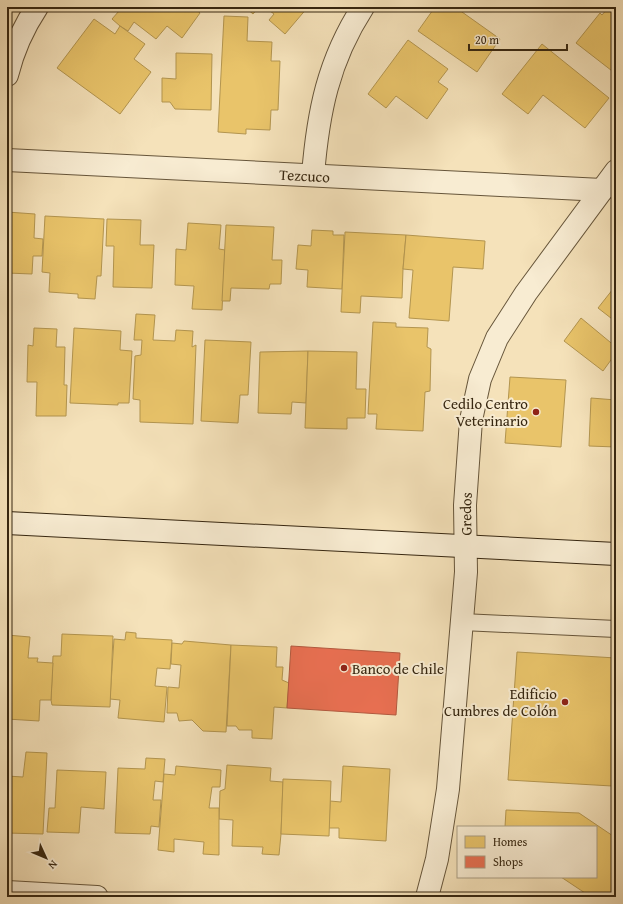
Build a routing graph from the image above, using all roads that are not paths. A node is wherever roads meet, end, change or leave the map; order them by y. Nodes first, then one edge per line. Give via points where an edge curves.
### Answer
1 (37, 7) edge
2 (363, 7) edge
3 (7, 75) edge
4 (7, 160) edge
5 (616, 171) edge
6 (313, 176) junction
7 (602, 190) junction
8 (7, 523) edge
9 (466, 546) junction
10 (616, 554) edge
11 (462, 622) junction
12 (616, 629) edge
13 (7, 892) edge
14 (89, 897) edge
15 (97, 897) edge
16 (427, 897) edge

1 - 3 street via 19,38
2 - 6 street via 337,56 326,89 318,123
4 - 6 street, Tezcuco
5 - 7 street, Gredos
6 - 7 street, Tezcuco
7 - 9 street, Gredos via 526,293 497,338 480,379 471,420 465,505
8 - 9 street
9 - 10 street
9 - 11 street, Gredos
11 - 12 lane
11 - 16 street, Gredos via 448,789 437,859
13 - 14 street
14 - 15 street

